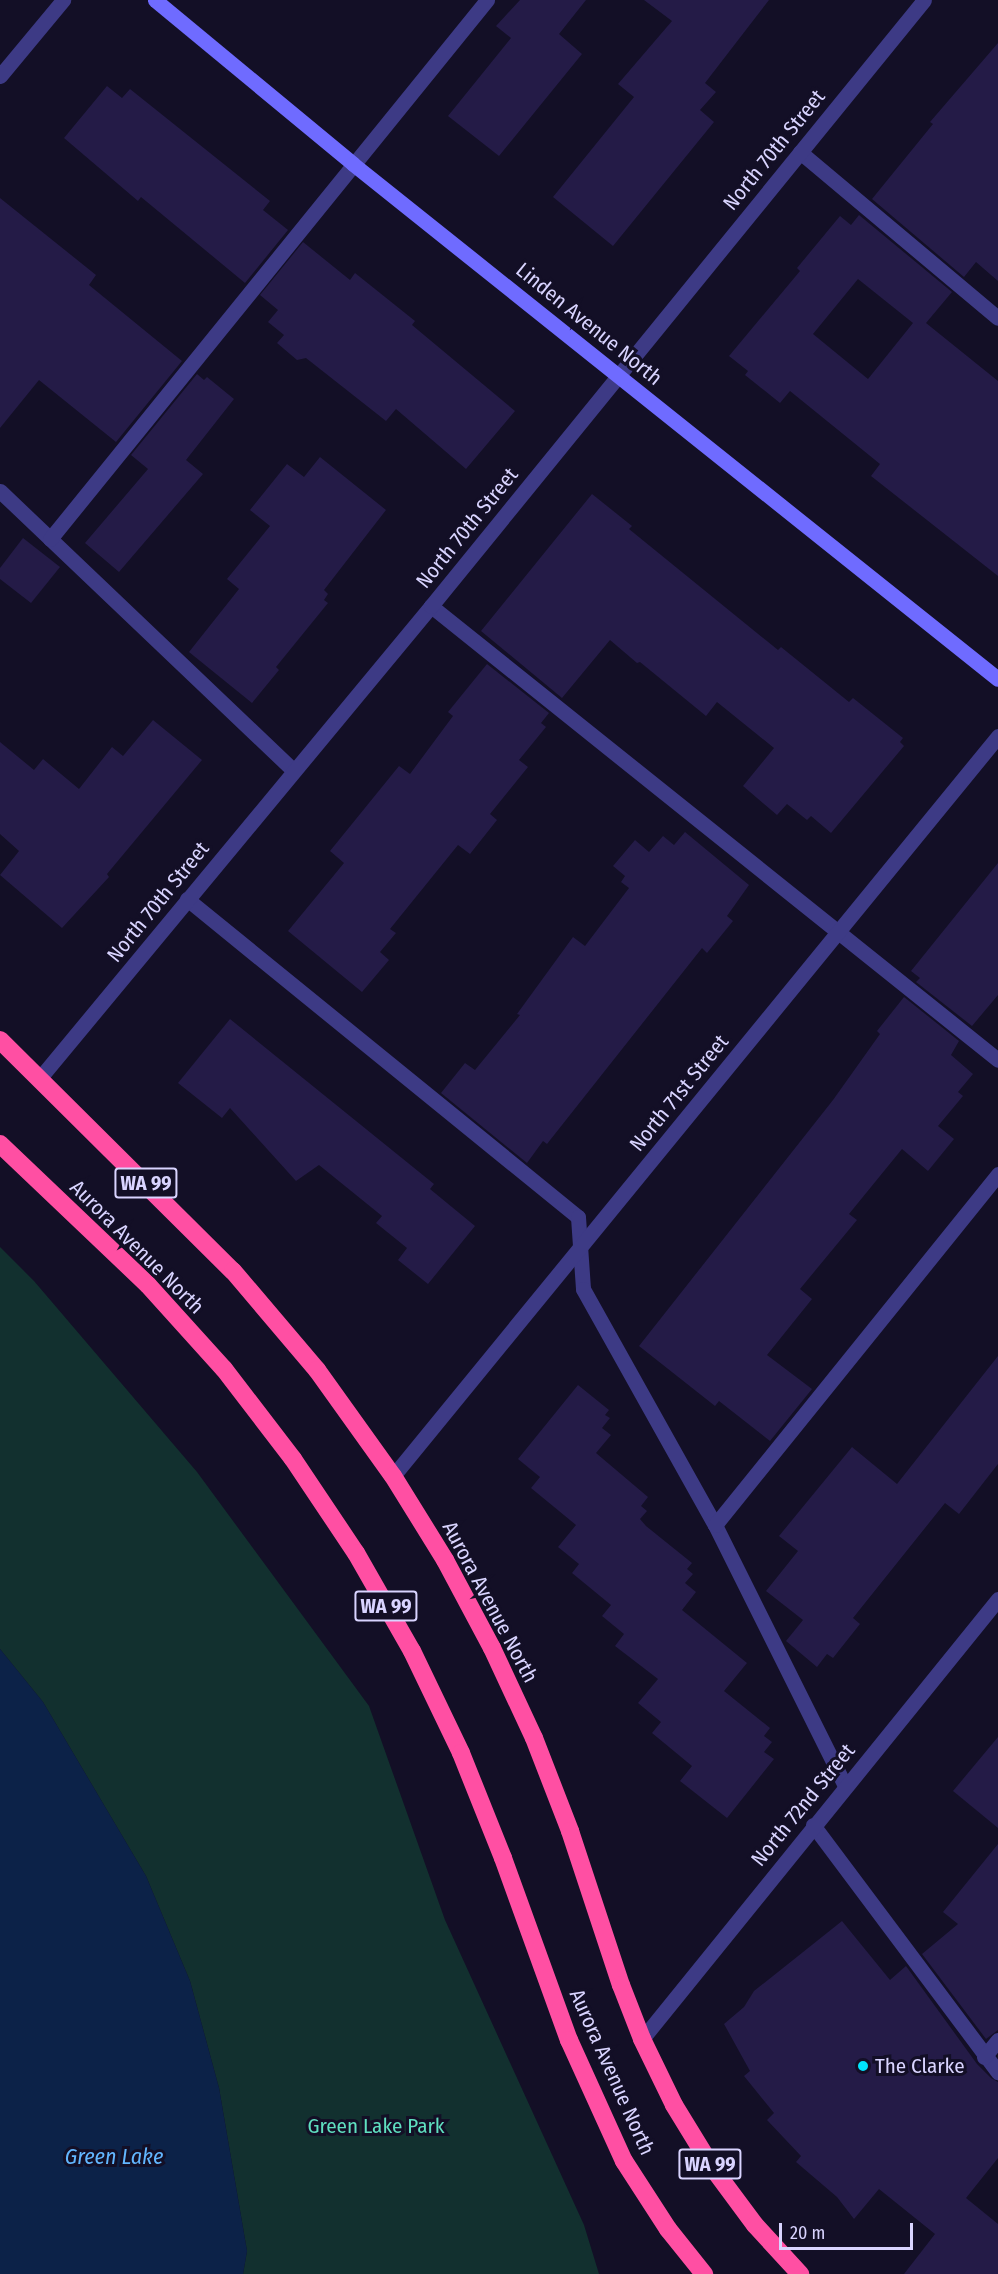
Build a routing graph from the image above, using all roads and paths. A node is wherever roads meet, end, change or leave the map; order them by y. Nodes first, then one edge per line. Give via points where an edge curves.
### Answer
1 (63, 0) edge
2 (155, 0) edge
3 (487, 0) edge
4 (924, 0) edge
5 (0, 76) edge
6 (800, 152) junction
7 (353, 164) junction
8 (998, 318) edge
9 (618, 374) junction
10 (0, 491) edge
11 (50, 538) junction
12 (431, 606) junction
13 (998, 679) edge
14 (998, 736) edge
15 (293, 771) junction
16 (187, 899) junction
17 (838, 933) junction
18 (0, 1040) edge
19 (998, 1060) edge
20 (39, 1079) junction
21 (0, 1144) edge
22 (998, 1174) edge
23 (580, 1247) junction
24 (393, 1476) junction
25 (715, 1525) junction
26 (998, 1599) edge
27 (845, 1786) junction
28 (813, 1825) junction
29 (642, 2039) junction
30 (998, 2040) edge
31 (984, 2057) junction
32 (998, 2072) edge
33 (704, 2274) edge
34 (800, 2274) edge

1 - 5 street
2 - 7 main road, Linden Avenue North
3 - 7 street
4 - 6 street, North 70th Street
6 - 8 street
6 - 9 street, North 70th Street
7 - 9 main road, Linden Avenue North
7 - 11 street
9 - 12 street, North 70th Street
9 - 13 main road, Linden Avenue North
10 - 11 street
11 - 15 street
12 - 15 street, North 70th Street
12 - 17 street
14 - 17 street, North 71st Street
15 - 16 street, North 70th Street
16 - 20 street, North 70th Street
16 - 23 street via 578,1217
17 - 19 street
17 - 23 street, North 71st Street
18 - 20 highway, Aurora Avenue North / WA 99
20 - 24 highway, Aurora Avenue North / WA 99 via 233,1271 317,1370
21 - 33 highway, Aurora Avenue North / WA 99 via 148,1285 224,1369 293,1459 356,1553 412,1651 461,1753 568,2040 624,2161 668,2229
22 - 25 street
23 - 24 street, North 71st Street
23 - 25 street via 583,1289
24 - 29 highway, Aurora Avenue North / WA 99 via 461,1590 534,1738
25 - 27 street
26 - 27 street, North 72nd Street
27 - 28 street, North 72nd Street
28 - 29 street, North 72nd Street
28 - 31 street
29 - 34 highway, Aurora Avenue North / WA 99 via 674,2105 712,2167 755,2225
30 - 31 street
31 - 32 street

